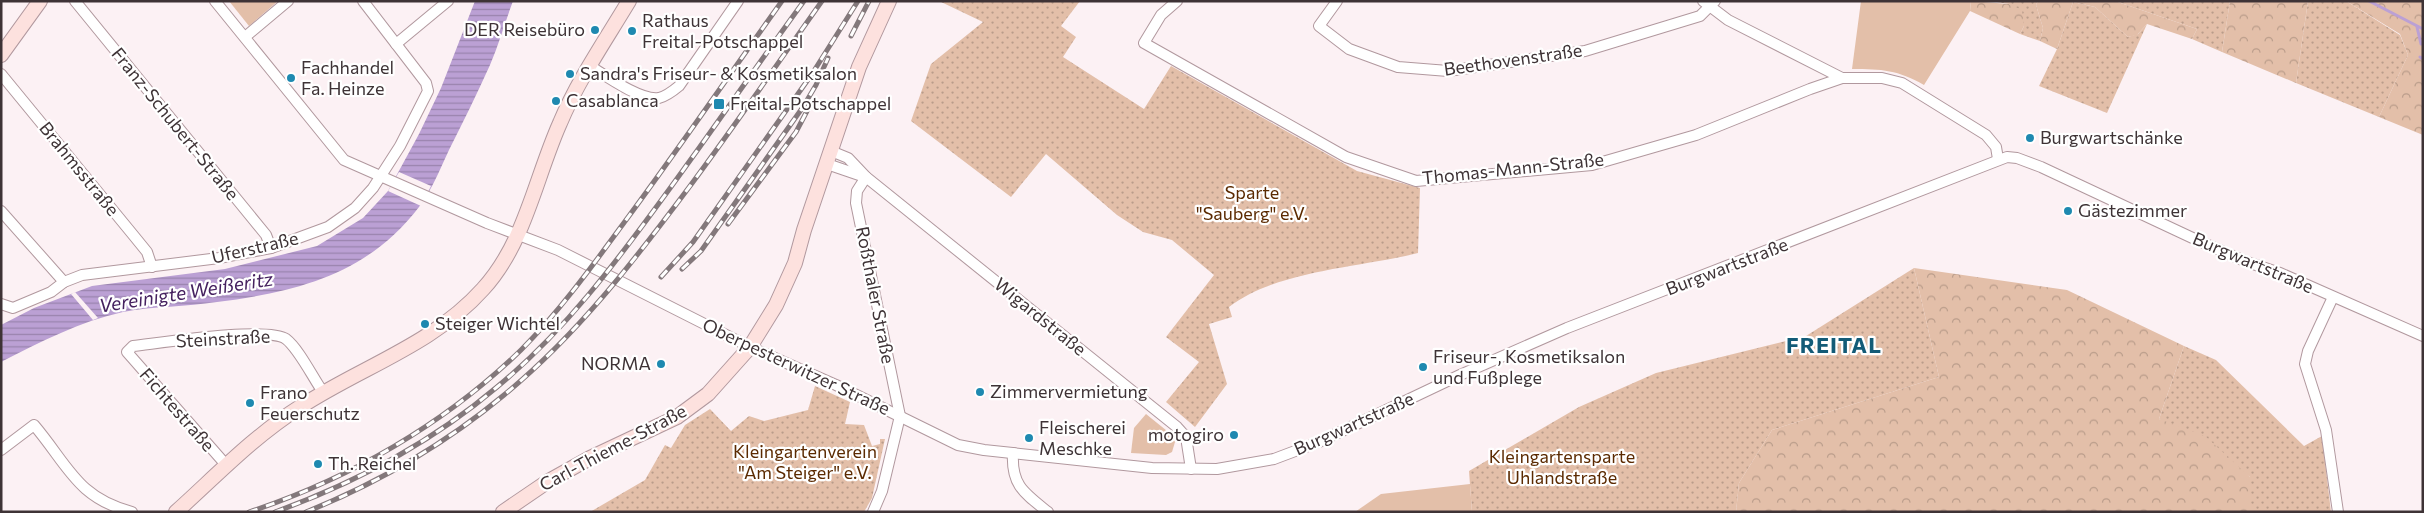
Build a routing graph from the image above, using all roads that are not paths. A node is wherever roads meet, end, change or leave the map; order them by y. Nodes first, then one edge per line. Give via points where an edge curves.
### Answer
1 (40, 1) edge
2 (75, 1) edge
3 (215, 1) edge
4 (288, 1) edge
5 (363, 1) edge
6 (448, 1) edge
7 (629, 1) edge
8 (738, 1) edge
9 (888, 1) edge
10 (1177, 1) edge
11 (1338, 1) edge
12 (1709, 3) edge
13 (245, 37) junction
14 (396, 44) junction
15 (1, 55) edge
16 (595, 69) junction
17 (1, 74) edge
18 (1842, 78) junction
19 (829, 157) junction
20 (1998, 159) junction
21 (381, 176) junction
22 (866, 177) junction
23 (1, 211) edge
24 (518, 234) junction
25 (271, 248) junction
26 (152, 267) junction
27 (64, 282) junction
28 (2333, 297) junction
29 (1, 304) edge
30 (2423, 336) edge
31 (750, 347) junction
32 (127, 352) joint
33 (323, 392) junction
34 (900, 416) junction
35 (1, 450) edge
36 (1013, 453) junction
37 (227, 466) junction
38 (1190, 469) junction
39 (132, 512) edge
40 (176, 512) edge
41 (504, 512) edge
42 (872, 512) edge
43 (1048, 512) edge
44 (2338, 512) edge

1 - 15 street
2 - 25 street, Franz-Schubert-Straße via 266,235
3 - 13 street, Oberpesterwitzer Straße
4 - 13 street
5 - 14 street
6 - 14 street
7 - 16 street
8 - 16 street via 680,86 659,98 648,97
9 - 19 street, Carl-Thieme-Straße via 859,67
10 - 18 street, Thomas-Mann-Straße via 1161,15 1144,43 1346,157 1416,181 1592,165 1696,135
11 - 12 street, Beethovenstraße via 1319,26 1349,49 1398,67 1448,71 1585,51 1700,16
12 - 18 street via 1762,38
13 - 21 street, Oberpesterwitzer Straße via 344,160
14 - 21 street, Uferstraße via 426,83 428,91
16 - 24 street via 559,124
17 - 26 street, Brahmsstraße via 147,252
18 - 20 street via 1882,78 1902,83 1986,135 1996,147
19 - 22 street, Wigardstraße via 848,158
19 - 31 street, Carl-Thieme-Straße via 796,263 776,305
20 - 28 street, Burgwartstraße via 2017,158 2030,162 2199,241
20 - 38 street, Burgwartstraße via 1950,181 1567,328 1310,446 1247,465
21 - 24 street, Oberpesterwitzer Straße
21 - 25 street, Uferstraße via 364,200 328,226
22 - 34 street, Roßthaler Straße via 857,191 856,203
22 - 38 street, Wigardstraße via 1177,427 1186,437
23 - 27 street
24 - 31 street, Oberpesterwitzer Straße via 586,263
24 - 33 street via 496,273 462,311 436,332
25 - 26 street, Uferstraße
26 - 27 street, Uferstraße via 91,273
27 - 29 street, Uferstraße via 51,292 13,308
28 - 30 street, Burgwartstraße
28 - 44 street via 2305,364 2326,430
31 - 34 street, Oberpesterwitzer Straße
31 - 41 street, Carl-Thieme-Straße via 708,394 677,417 590,458 547,482
32 - 33 street, Steinstraße via 133,346 185,340 280,336 293,346
32 - 37 street, Fichtestraße
33 - 37 street via 275,423
34 - 36 street, Oberpesterwitzer Straße via 958,445
34 - 42 street via 882,491
35 - 39 street via 34,426 83,488 100,501
36 - 38 street, Burgwartstraße
36 - 43 street via 1012,466 1018,484
37 - 40 street

